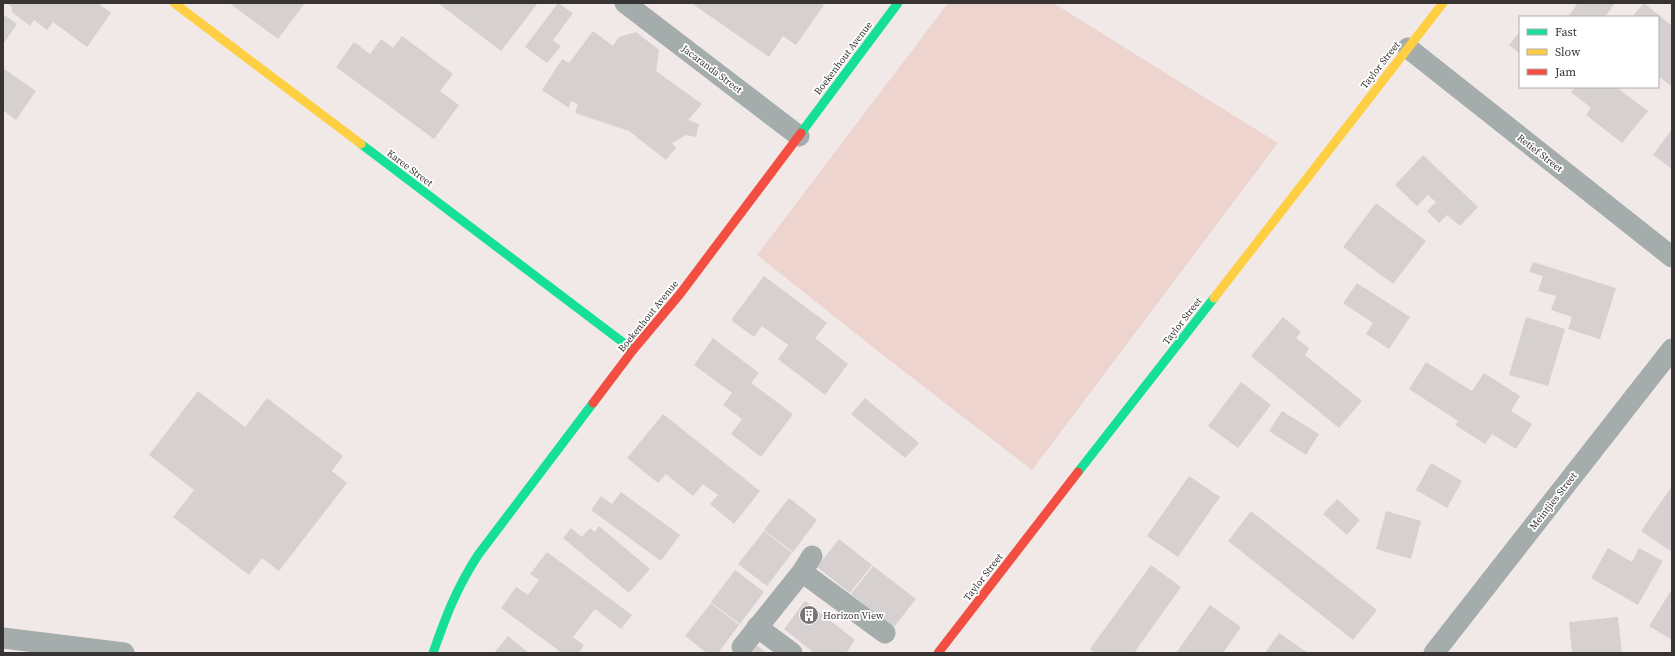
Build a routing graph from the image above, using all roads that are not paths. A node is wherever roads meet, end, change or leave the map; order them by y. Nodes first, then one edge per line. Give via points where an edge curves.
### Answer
1 (174, 3) edge
2 (625, 3) edge
3 (898, 3) edge
4 (1443, 3) edge
5 (1408, 48) junction
6 (799, 136) junction
7 (1672, 257) edge
8 (1672, 349) edge
9 (633, 350) junction
10 (757, 627) junction
11 (885, 633) dead end
12 (3, 638) edge
13 (742, 647) dead end
14 (124, 653) edge
15 (433, 653) edge
16 (792, 653) edge
17 (938, 653) edge
18 (1434, 653) edge

1 - 9 street, Karee Street
2 - 6 street, Jacaranda Street
3 - 6 street, Boekenhout Avenue
4 - 5 street, Taylor Street
5 - 7 street, Retief Street
5 - 17 street, Taylor Street
6 - 9 street, Boekenhout Avenue via 680,294
8 - 18 street, Meintjies Street
9 - 15 street, Boekenhout Avenue via 478,555 450,605
10 - 11 street via 807,564
10 - 13 street
10 - 16 street
12 - 14 street

